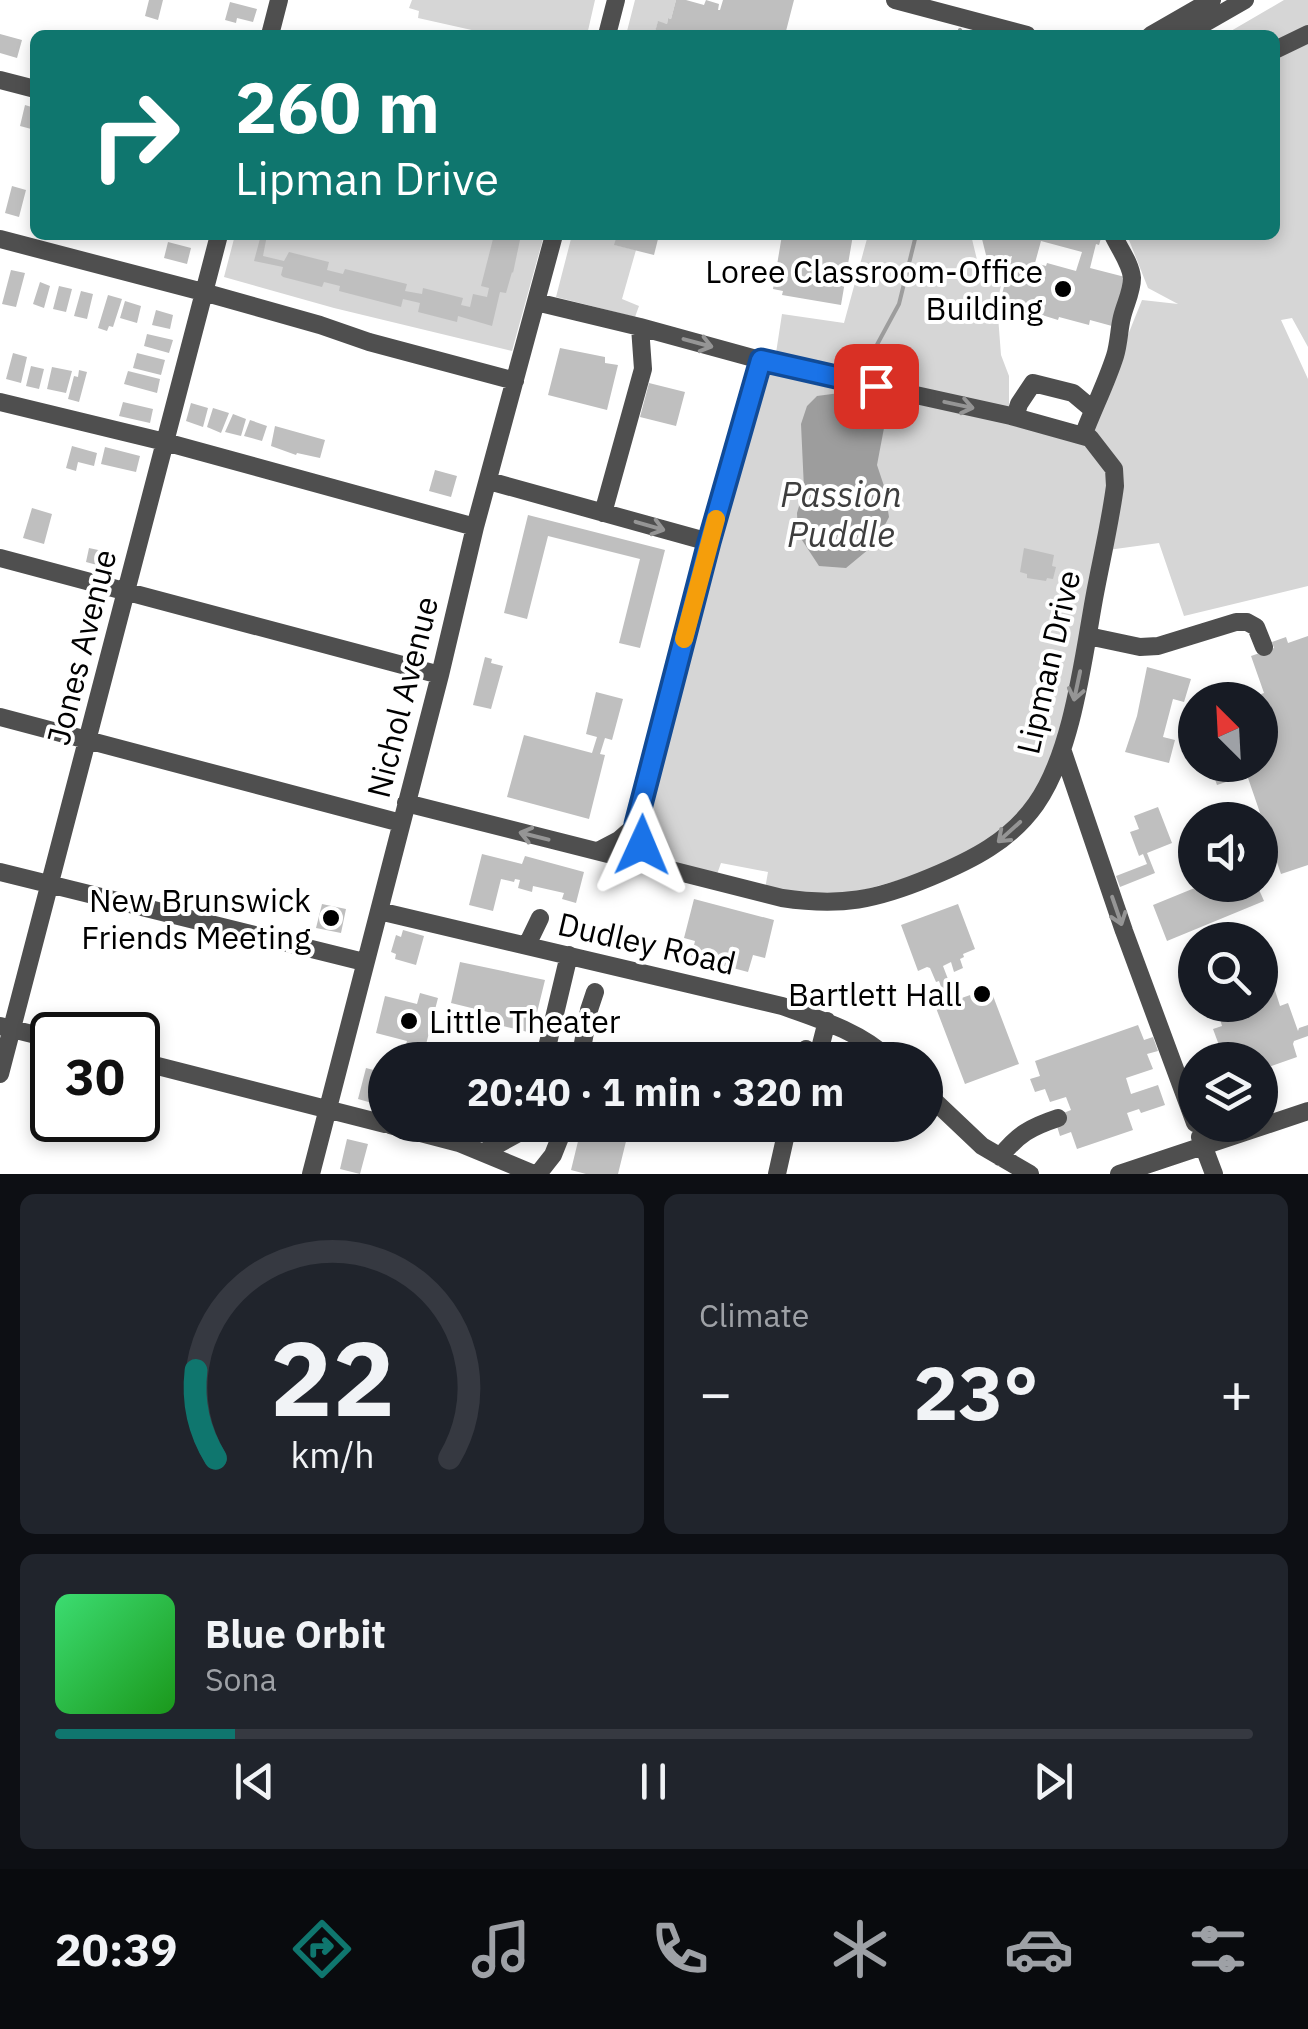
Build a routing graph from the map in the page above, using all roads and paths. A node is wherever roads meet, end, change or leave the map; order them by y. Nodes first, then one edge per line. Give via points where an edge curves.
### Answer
1 (278, 0) edge
2 (616, 0) edge
3 (895, 0) edge
4 (1212, 0) edge
5 (1245, 0) edge
6 (271, 30) edge
7 (607, 30) edge
8 (1008, 30) edge
9 (1160, 30) edge
10 (1193, 30) edge
11 (1308, 34) edge
12 (1280, 48) edge
13 (0, 80) edge
14 (30, 88) edge
15 (0, 240) edge
16 (218, 240) edge
17 (553, 240) edge
18 (1115, 240) edge
19 (203, 292) junction
20 (536, 302) junction
21 (640, 327) junction
22 (761, 360) junction
23 (515, 381) junction
24 (0, 402) edge
25 (1092, 410) junction
26 (1015, 417) junction
27 (1083, 436) junction
28 (165, 442) junction
29 (489, 481) junction
30 (602, 513) junction
31 (475, 527) junction
32 (709, 542) junction
33 (0, 558) edge
34 (126, 590) junction
35 (1088, 636) junction
36 (1264, 648) dead end
37 (440, 676) junction
38 (0, 717) edge
39 (88, 740) junction
40 (1063, 752) junction
41 (406, 803) junction
42 (1037, 803) junction
43 (1081, 807) junction
44 (401, 823) junction
45 (636, 824) junction
46 (598, 851) junction
47 (654, 864) junction
48 (0, 872) edge
49 (50, 886) junction
50 (379, 911) junction
51 (540, 918) dead end
52 (528, 946) junction
53 (569, 956) junction
54 (364, 962) junction
55 (594, 992) dead end
56 (826, 1021) junction
57 (6, 1028) edge
58 (548, 1042) edge
59 (583, 1042) edge
60 (816, 1042) edge
61 (864, 1042) edge
62 (160, 1067) edge
63 (0, 1074) edge
64 (1178, 1077) edge
65 (328, 1109) junction
66 (943, 1109) edge
67 (1308, 1111) edge
68 (1058, 1118) dead end
69 (368, 1119) edge
70 (455, 1142) edge
71 (502, 1142) edge
72 (558, 1142) edge
73 (784, 1142) edge
74 (797, 1142) edge
75 (1201, 1142) edge
76 (1203, 1147) junction
77 (484, 1152) junction
78 (1000, 1157) junction
79 (310, 1174) edge
80 (536, 1174) edge
81 (777, 1174) edge
82 (790, 1174) edge
83 (1030, 1174) edge
84 (1119, 1174) edge
85 (1214, 1174) edge

1 - 6 street
2 - 7 street
3 - 8 street
4 - 9 street
5 - 10 street
11 - 12 street
13 - 14 street
15 - 19 street
16 - 19 street, Jones Avenue
17 - 20 street, Nichol Avenue
18 - 25 street via 1132,277 1116,352
19 - 23 street
19 - 28 street, Jones Avenue
20 - 21 street
20 - 23 street, Nichol Avenue
21 -> 22 street
21 - 30 street via 643,370
22 -> 26 street
22 - 32 street
23 - 29 street, Nichol Avenue
24 - 28 street
25 - 26 street via 1073,393 1034,383
25 - 27 street
26 - 27 street
27 - 35 street, Lipman Drive via 1108,459 1115,486
28 - 31 street
28 - 34 street, Jones Avenue
29 - 30 street
29 - 31 street, Nichol Avenue
30 -> 32 street
31 - 37 street, Nichol Avenue
32 - 45 street
33 - 34 street
34 - 37 street
34 - 39 street, Jones Avenue
35 - 36 street via 1158,646 1246,622 1256,626
35 -> 40 street, Lipman Drive
37 - 41 street, Nichol Avenue
38 - 39 street
39 - 44 street
39 - 49 street, Jones Avenue
40 - 42 street, Lipman Drive
40 - 43 street
41 - 44 street, Nichol Avenue
46 -> 41 street, Lipman Drive
42 - 43 street via 1061,798
42 -> 47 street, Lipman Drive via 982,854 846,903 782,898
43 -> 64 street
44 - 50 street, Nichol Avenue
45 - 46 street
45 - 47 street
46 - 47 street, Lipman Drive
48 - 49 street
49 - 54 street
49 - 57 street, Jones Avenue
50 - 52 street, Dudley Road
50 - 54 street, Nichol Avenue
51 - 52 street
52 - 53 street, Dudley Road
53 - 56 street, Dudley Road via 682,972
53 - 58 street
54 - 65 street, Nichol Avenue
55 - 59 street
56 - 60 street
56 - 61 street, Dudley Road
57 - 63 street, Jones Avenue
62 - 65 street
65 - 69 street
65 - 79 street, Nichol Avenue
66 - 78 street
67 - 76 street
68 - 78 street via 1022,1133
70 - 77 street
71 - 77 street
72 - 80 street
73 - 81 street
74 - 82 street
75 - 76 street
76 - 84 street
76 - 85 street
77 - 80 street
78 - 83 street

